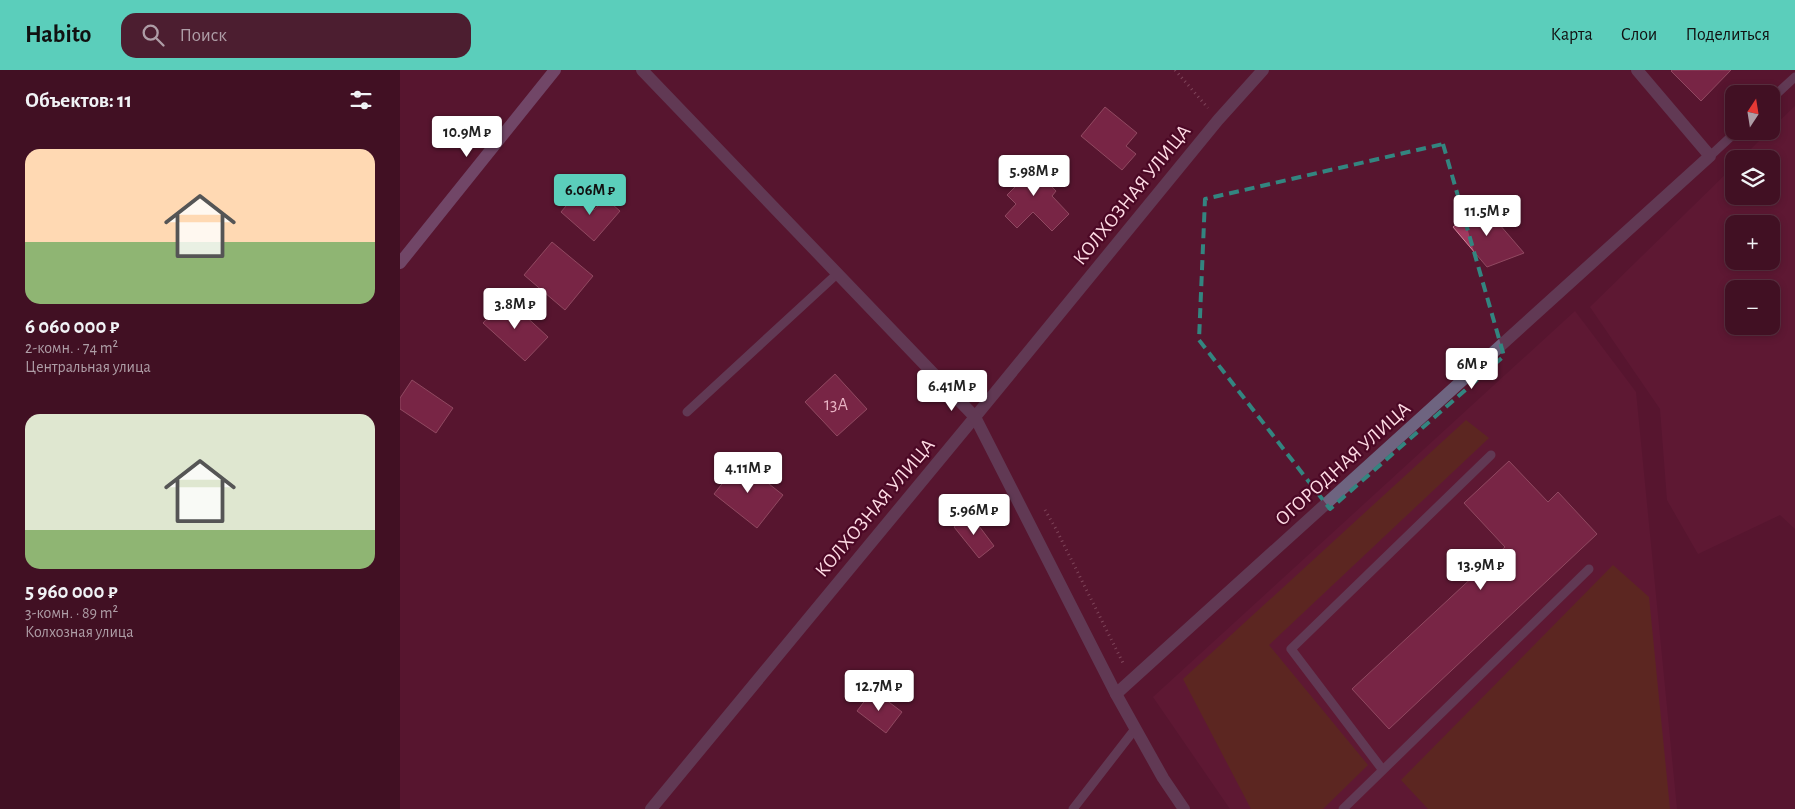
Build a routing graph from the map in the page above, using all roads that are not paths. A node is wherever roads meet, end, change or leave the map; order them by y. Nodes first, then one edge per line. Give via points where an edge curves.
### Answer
1 (555, 70) edge
2 (642, 70) edge
3 (1263, 70) edge
4 (1637, 70) edge
5 (1795, 77) edge
6 (1780, 91) edge
7 (1727, 140) edge
8 (1710, 156) junction
9 (400, 263) edge
10 (838, 273) junction
11 (687, 412) dead end
12 (975, 416) junction
13 (1491, 455) dead end
14 (1589, 570) dead end
15 (1116, 694) junction
16 (1135, 728) junction
17 (1382, 770) junction
18 (651, 809) edge
19 (1073, 809) edge
20 (1184, 809) edge
21 (1343, 809) edge

1 - 9 main road
2 - 10 street
3 - 12 street, КОЛХОЗНАЯ УЛИЦА via 1218,120
4 - 8 street
5 - 6 lane
7 - 8 lane
8 - 15 street, ОГОРОДНАЯ УЛИЦА
10 - 11 lane
10 - 12 street
12 - 15 street
12 - 18 street, КОЛХОЗНАЯ УЛИЦА
13 - 17 lane via 1291,649
14 - 17 lane
15 - 16 street
16 - 19 lane
16 - 20 street
17 - 21 lane

